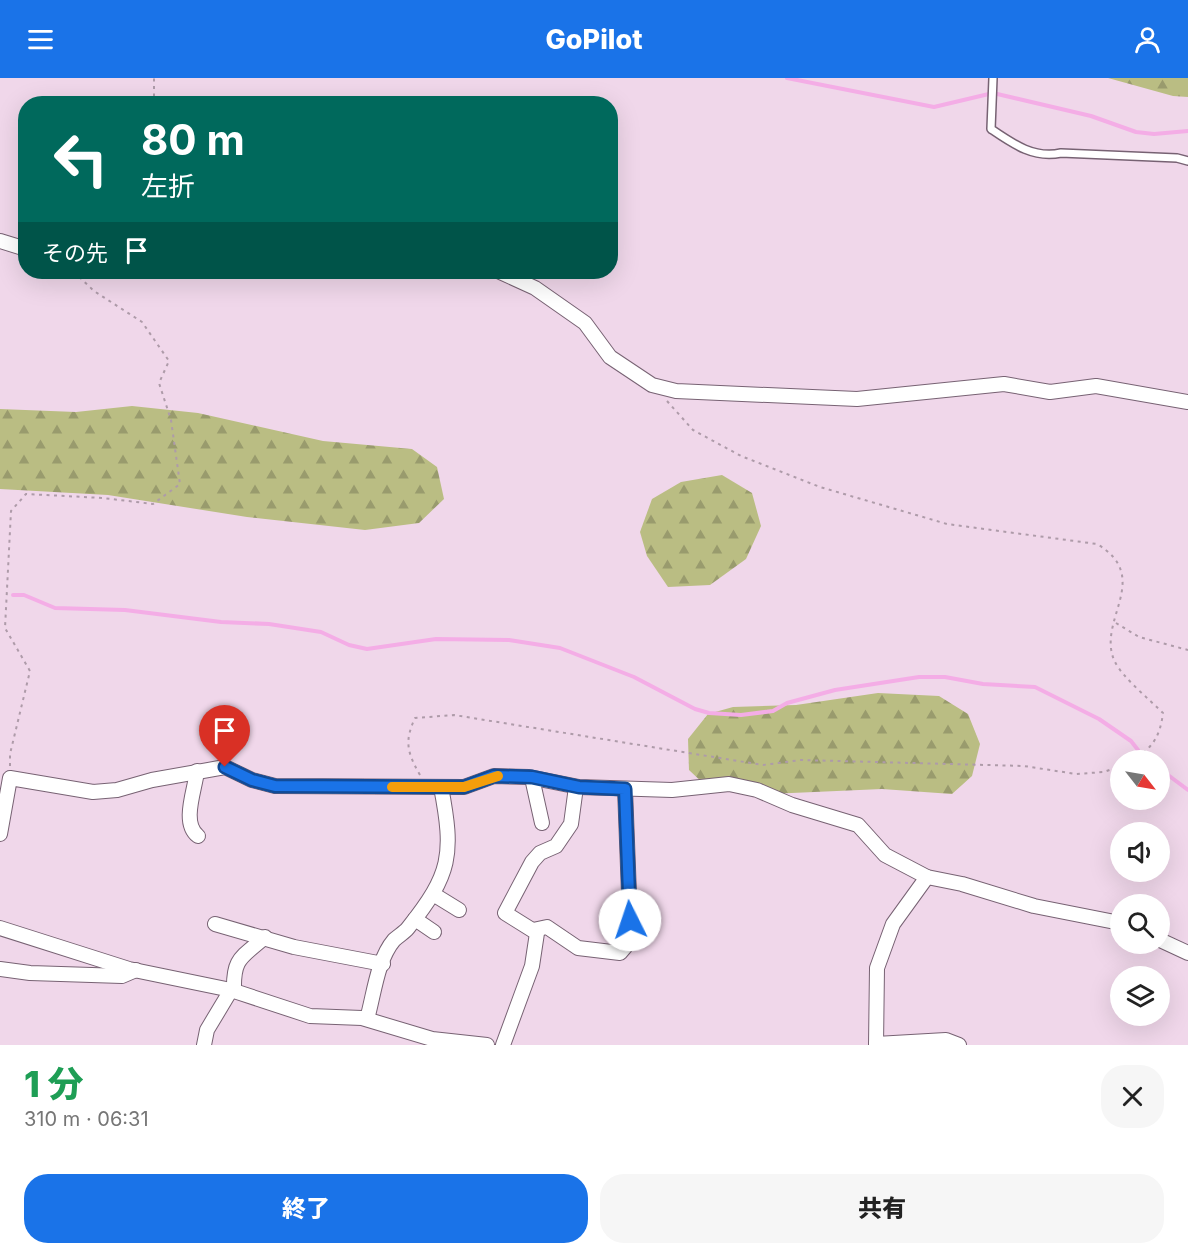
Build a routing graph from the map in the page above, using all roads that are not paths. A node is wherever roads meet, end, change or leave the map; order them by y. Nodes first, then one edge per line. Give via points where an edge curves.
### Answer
1 (993, 82) edge
2 (1188, 161) edge
3 (0, 241) edge
4 (18, 247) edge
5 (515, 279) edge
6 (1188, 402) edge
7 (197, 771) junction
8 (532, 777) junction
9 (6, 781) edge
10 (434, 787) junction
11 (576, 787) junction
12 (625, 789) junction
13 (542, 823) dead end
14 (0, 834) edge
15 (198, 836) dead end
16 (927, 877) junction
17 (433, 894) junction
18 (459, 910) dead end
19 (415, 919) junction
20 (1110, 921) edge
21 (215, 924) dead end
22 (0, 928) edge
23 (533, 930) junction
24 (434, 932) dead end
25 (265, 938) junction
26 (1170, 945) edge
27 (1188, 953) edge
28 (382, 964) junction
29 (0, 969) edge
30 (136, 970) junction
31 (232, 991) junction
32 (367, 1019) junction
33 (876, 1044) edge
34 (204, 1045) edge
35 (487, 1045) edge
36 (503, 1045) edge
37 (959, 1045) edge

1 - 2 lane via 991,129 1016,146 1045,156 1061,153
3 - 4 street
5 - 6 street via 585,323 610,357 652,385 676,391 857,399 1004,384 1050,392 1096,386
7 - 9 street via 93,792
7 - 10 street via 225,767 275,786
7 - 15 street via 189,821 191,831
8 - 10 street via 494,776 464,787
8 - 11 street
8 - 13 street
9 - 14 street
10 - 17 street via 449,841 446,868
11 - 12 street
11 - 23 street via 572,824 556,846 540,852 532,862 505,913
12 - 16 street via 672,790 729,784 757,790 858,825 885,855
12 - 23 street via 630,920 626,946 620,953 578,948 548,927
16 - 20 street via 1034,906
16 - 33 street via 893,924 877,968
17 - 18 street
17 - 19 street
19 - 24 street
19 - 28 street via 394,940
21 - 25 street
22 - 30 street
23 - 36 street via 537,933 532,966
25 - 28 street
25 - 31 street via 233,970
26 - 27 street
28 - 32 street
29 - 30 street via 123,976
30 - 31 street
31 - 32 street via 310,1016
31 - 34 street via 207,1030
32 - 35 street via 432,1039
33 - 37 street via 946,1040

